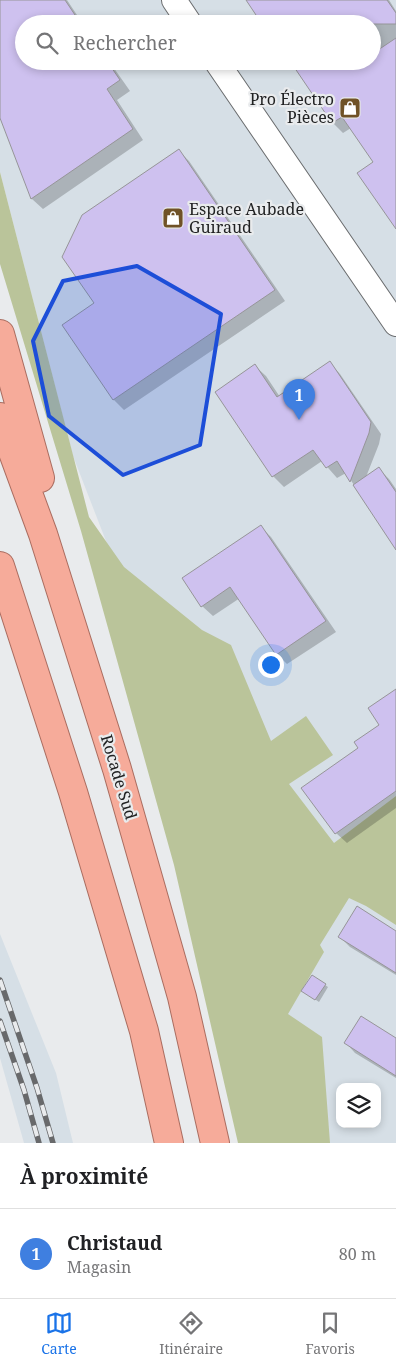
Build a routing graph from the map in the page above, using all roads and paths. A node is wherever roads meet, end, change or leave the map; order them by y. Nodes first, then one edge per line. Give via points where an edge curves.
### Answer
1 (174, 0) edge
2 (184, 15) edge
3 (222, 70) edge
4 (396, 324) edge
5 (0, 334) edge
6 (0, 417) edge
7 (43, 534) junction
8 (0, 566) edge
9 (169, 1143) edge
10 (215, 1143) edge

1 - 2 street
3 - 4 street
5 - 7 highway via 43,487
6 - 7 highway, Rocade Sud
7 - 10 highway, Rocade Sud via 117,768 180,987
8 - 9 highway via 76,801 144,1031

